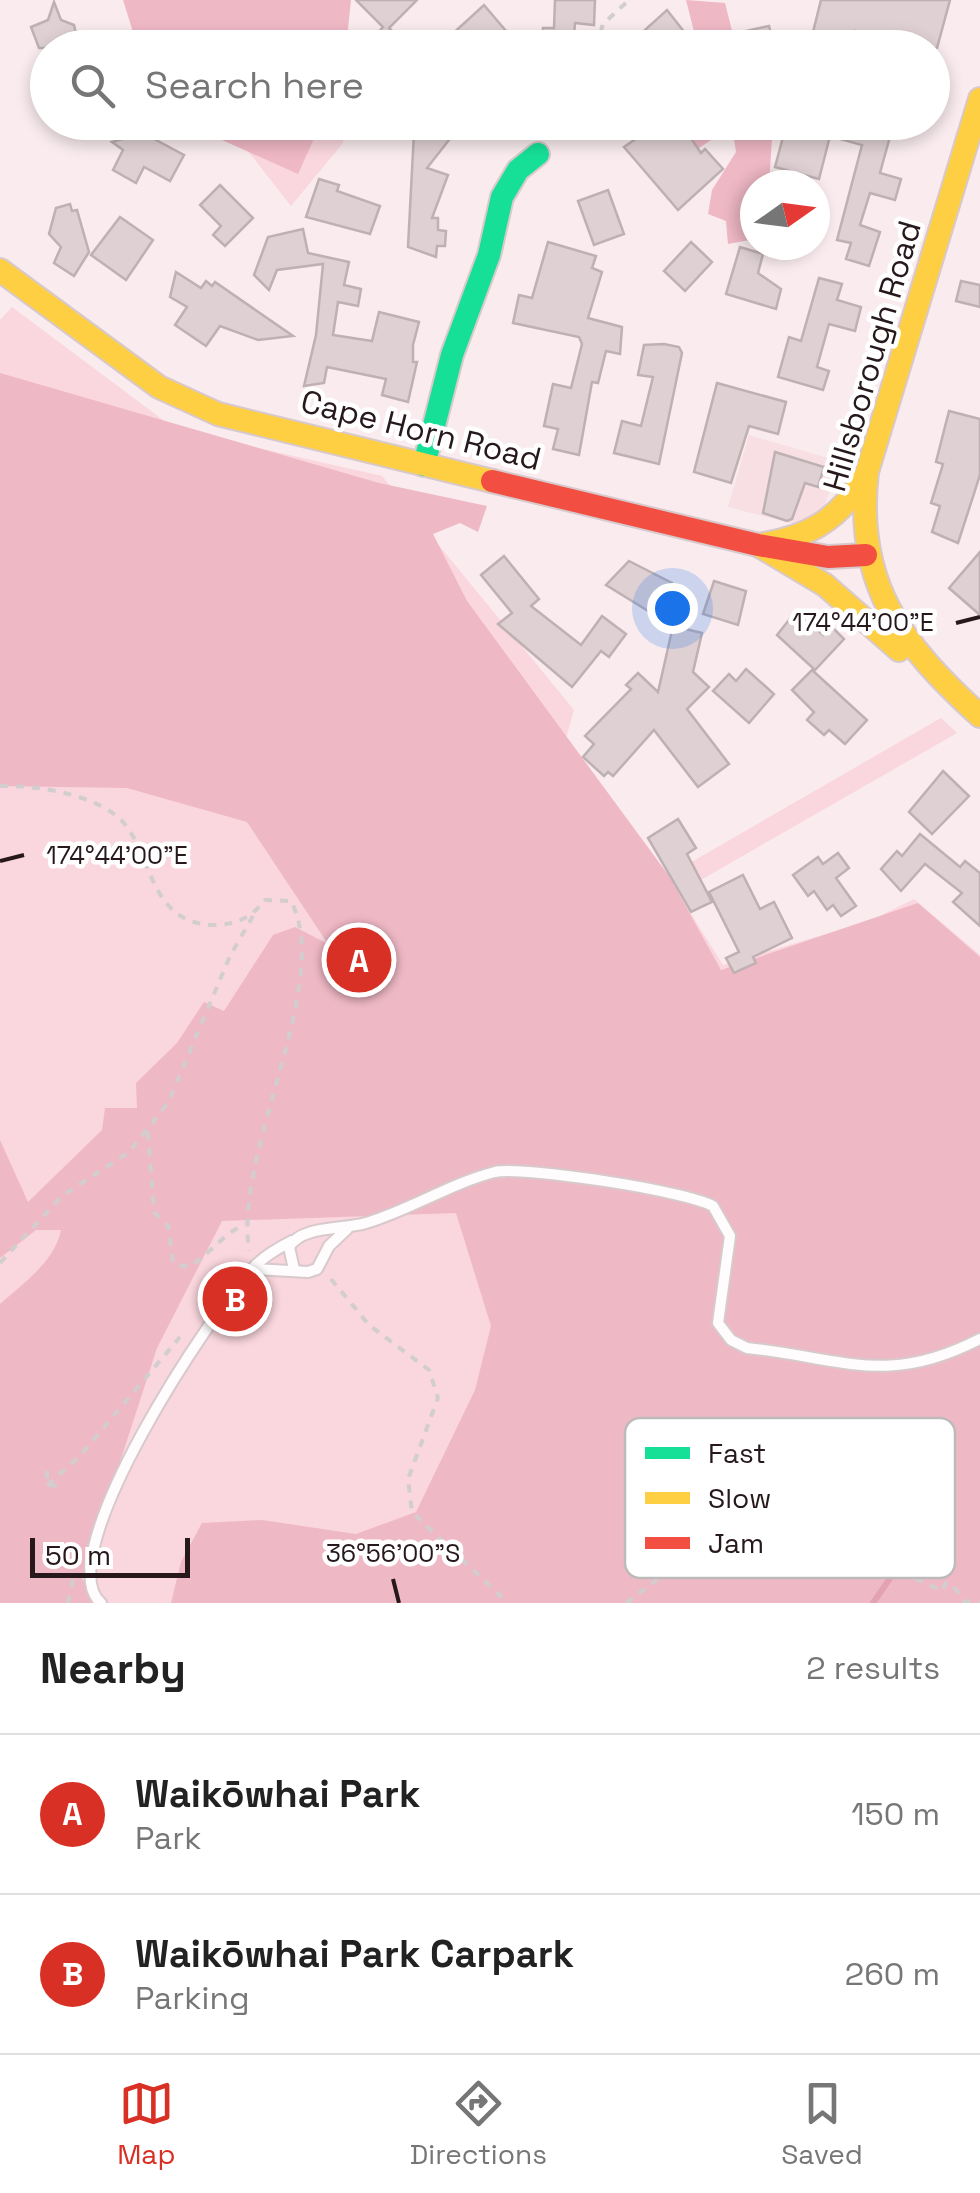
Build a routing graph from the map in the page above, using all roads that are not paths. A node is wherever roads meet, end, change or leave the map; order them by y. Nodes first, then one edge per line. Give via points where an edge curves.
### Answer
1 (980, 98) edge
2 (538, 154) dead end
3 (0, 270) edge
4 (424, 465) junction
5 (867, 472) junction
6 (758, 545) junction
7 (866, 555) junction
8 (937, 678) junction
9 (980, 716) edge
10 (348, 1229) junction
11 (292, 1242) junction
12 (252, 1269) junction
13 (294, 1269) junction
14 (980, 1339) edge
15 (100, 1603) edge

1 - 5 street, Hillsborough Road
2 - 4 street via 502,197
3 - 4 street, Cape Horn Road via 186,402
4 - 6 street, Cape Horn Road
5 - 6 street via 854,498 822,528
5 - 7 street, Hillsborough Road via 861,511
6 - 7 street, Cape Horn Road via 828,557
6 - 8 street via 826,584
7 - 8 street, Hillsborough Road via 888,617
8 - 9 street, Hillsborough Road
10 - 11 lane via 311,1232
10 - 13 lane via 321,1264 308,1272
10 - 14 lane via 499,1171 666,1190 702,1199 727,1224 718,1323 747,1348 903,1368
11 - 12 lane
11 - 13 lane
12 - 13 lane
12 - 15 lane via 120,1471 89,1565 90,1587

